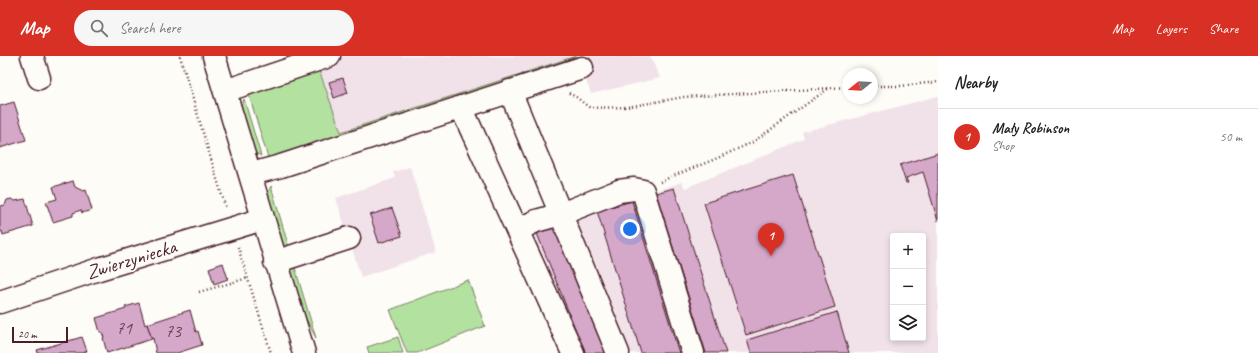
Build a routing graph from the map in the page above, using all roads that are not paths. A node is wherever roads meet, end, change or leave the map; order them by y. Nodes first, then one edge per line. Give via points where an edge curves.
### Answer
1 (32, 56) edge
2 (214, 56) edge
3 (329, 56) edge
4 (582, 68) dead end
5 (39, 78) dead end
6 (225, 91) junction
7 (510, 91) junction
8 (461, 107) junction
9 (251, 174) junction
10 (561, 214) junction
11 (263, 218) junction
12 (518, 230) junction
13 (349, 238) dead end
14 (275, 262) junction
15 (0, 302) edge
16 (304, 353) edge
17 (572, 353) edge
18 (618, 353) edge
19 (693, 353) edge

1 - 5 street
2 - 6 street
3 - 6 street
4 - 7 street
6 - 9 street
7 - 8 street
7 - 10 street
8 - 9 street
8 - 12 street
9 - 11 street
10 - 12 street via 536,221
10 - 18 street
10 - 19 street via 619,191 643,191
11 - 14 street
11 - 15 street, Zwierzyniecka
12 - 17 street
13 - 14 street
14 - 16 street

